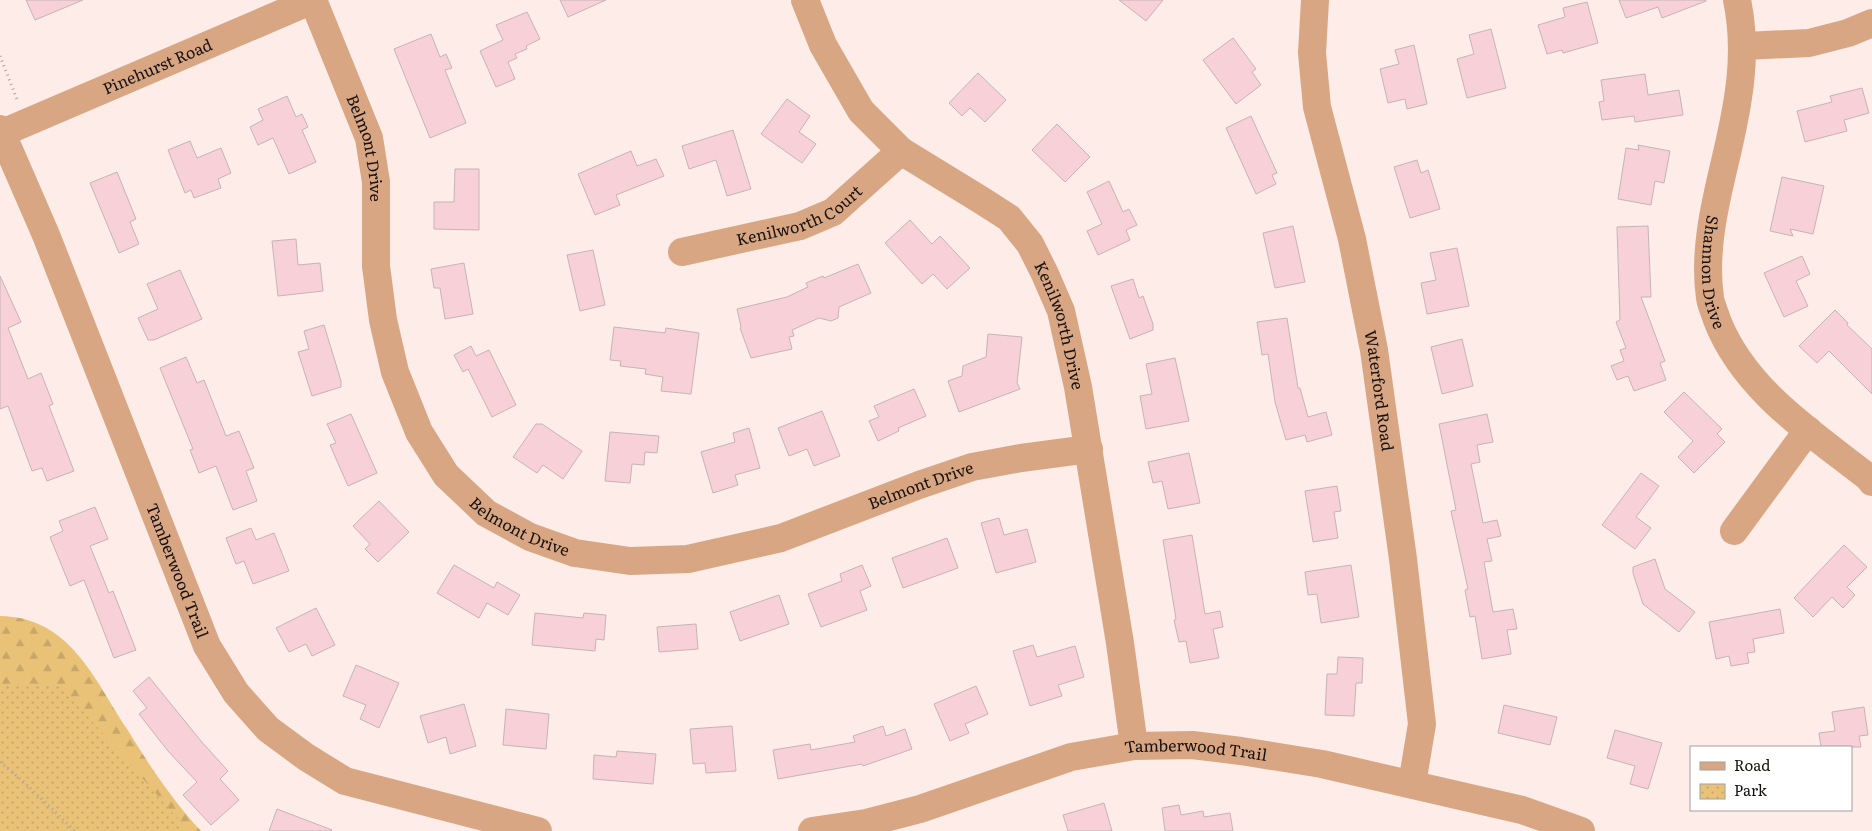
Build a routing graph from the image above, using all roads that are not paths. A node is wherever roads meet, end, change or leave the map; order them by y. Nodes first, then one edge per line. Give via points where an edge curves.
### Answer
1 (313, 0) edge
2 (805, 0) edge
3 (1316, 0) edge
4 (1738, 0) edge
5 (1872, 23) edge
6 (1744, 46) junction
7 (1, 131) edge
8 (901, 151) junction
9 (682, 252) dead end
10 (1808, 430) junction
11 (1088, 449) junction
12 (1872, 482) edge
13 (1734, 531) dead end
14 (1134, 746) junction
15 (1412, 784) junction
16 (538, 831) edge
17 (812, 831) edge
18 (1582, 831) edge

1 - 7 street, Pinehurst Road
1 - 11 street, Belmont Drive via 369,138 376,182 376,266 383,320 395,372 418,432 446,475 486,513 530,537 574,553 630,561 688,559 781,538 972,467
2 - 8 street, Kenilworth Drive via 822,45 861,111
3 - 15 street, Waterford Road via 1312,53 1317,108 1352,239 1374,350 1403,559 1422,724
4 - 6 street, Shannon Drive
5 - 6 street via 1809,43
6 - 10 street, Shannon Drive via 1737,108 1712,216 1708,261 1710,300 1724,336 1744,366 1766,395
7 - 16 street, Tamberwood Trail via 46,235 207,646 236,693 268,729 345,780
8 - 9 street, Kenilworth Court via 833,212 800,226
8 - 11 street, Kenilworth Drive via 1008,218 1030,244 1061,311
10 - 12 street, Shannon Drive
10 - 13 street
11 - 14 street, Kenilworth Drive
14 - 15 street, Tamberwood Trail via 1192,745 1241,751 1322,764
14 - 17 street, Tamberwood Trail via 1071,757 920,809 866,823
15 - 18 street, Tamberwood Trail via 1522,810

